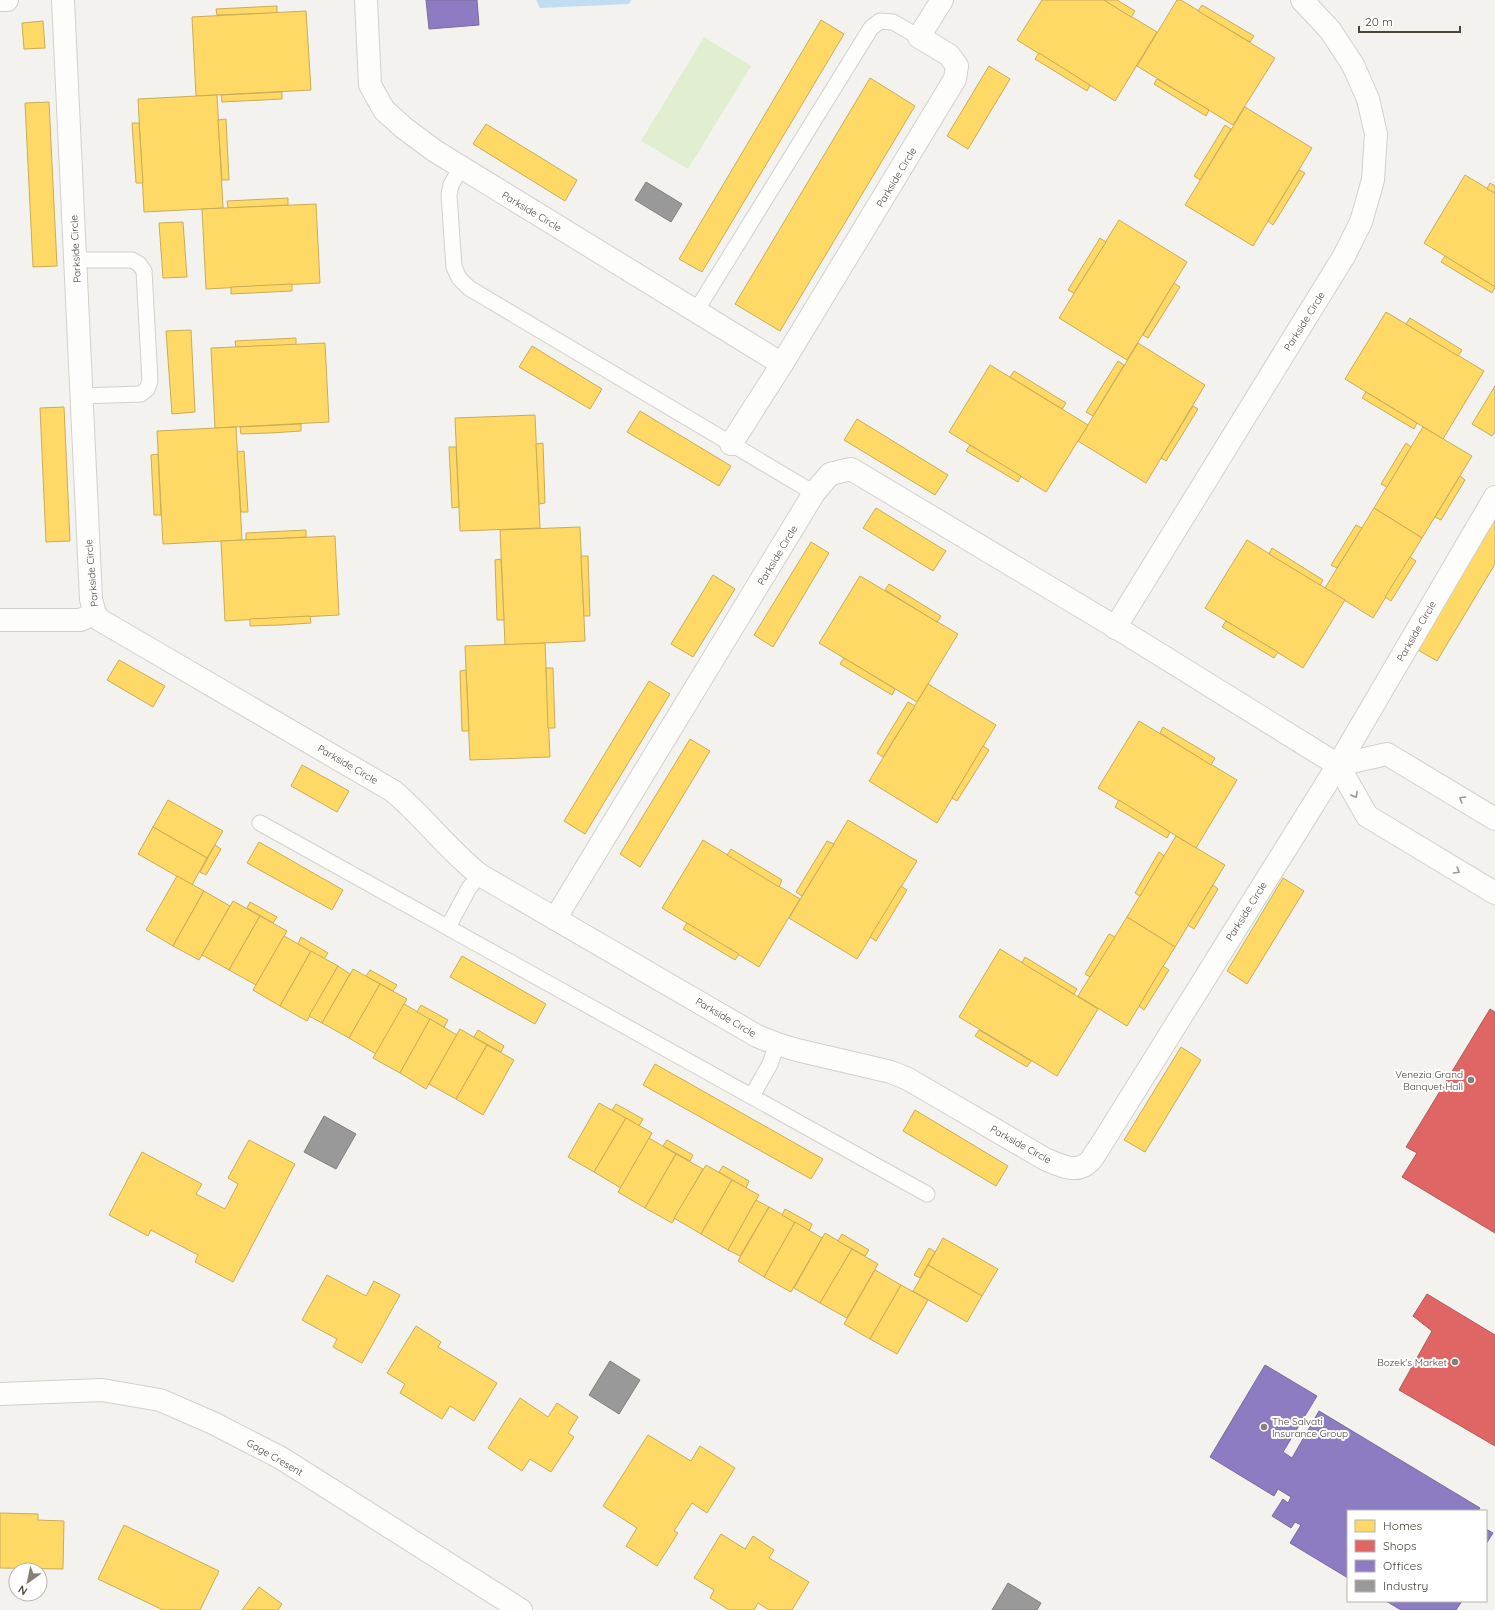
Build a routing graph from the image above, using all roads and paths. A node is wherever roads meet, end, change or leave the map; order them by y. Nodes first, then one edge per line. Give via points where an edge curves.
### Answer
1 (0, 0) edge
2 (7, 0) edge
3 (63, 0) edge
4 (366, 0) edge
5 (942, 0) edge
6 (1302, 0) edge
7 (919, 37) junction
8 (461, 167) junction
9 (75, 260) junction
10 (696, 311) junction
11 (782, 364) junction
12 (81, 396) junction
13 (731, 444) junction
14 (814, 493) junction
15 (1495, 498) edge
16 (95, 614) junction
17 (0, 620) edge
18 (1115, 628) junction
19 (1338, 765) junction
20 (1495, 819) edge
21 (260, 823) dead end
22 (480, 875) junction
23 (1495, 893) edge
24 (555, 919) junction
25 (448, 927) junction
26 (777, 1044) junction
27 (752, 1096) junction
28 (927, 1194) dead end
29 (0, 1394) edge
30 (521, 1610) edge

1 - 2 street
3 - 9 street, Parkside Circle
4 - 8 street, Parkside Circle via 370,85 384,110 434,151
5 - 7 street
6 - 18 street, Parkside Circle via 1330,30 1353,65 1368,99 1376,134 1373,180 1362,222 1344,256
7 - 10 lane via 893,22 880,20 871,28
7 - 11 street, Parkside Circle via 949,55 957,66 955,79
8 - 10 street, Parkside Circle
8 - 13 lane via 451,185 449,195 454,267 459,278 470,288
9 - 12 street, Parkside Circle
9 - 12 lane via 132,260 144,270 150,381 148,388 141,394
10 - 11 street, Parkside Circle
11 - 13 street, Parkside Circle
12 - 16 street, Parkside Circle via 91,599
13 - 14 lane
14 - 18 street, Parkside Circle via 830,474 851,469
14 - 24 street, Parkside Circle
15 - 19 street, Parkside Circle
16 - 17 street via 80,620
16 - 22 street, Parkside Circle via 105,624 393,790 408,802 451,850
18 - 19 street, Parkside Circle
20 -> 19 street via 1387,754
19 -> 23 street, Parkside Circle via 1367,816
19 - 26 street, Parkside Circle via 1099,1148 1090,1161 1080,1168 1067,1168 1045,1160 908,1079 891,1072
21 - 25 lane
22 - 24 street, Parkside Circle
22 - 25 lane via 469,888
24 - 26 street, Parkside Circle via 757,1036
25 - 27 lane
26 - 27 lane via 770,1064
27 - 28 lane
29 - 30 street, Gage Cresent via 102,1390 160,1400 213,1423 281,1458

